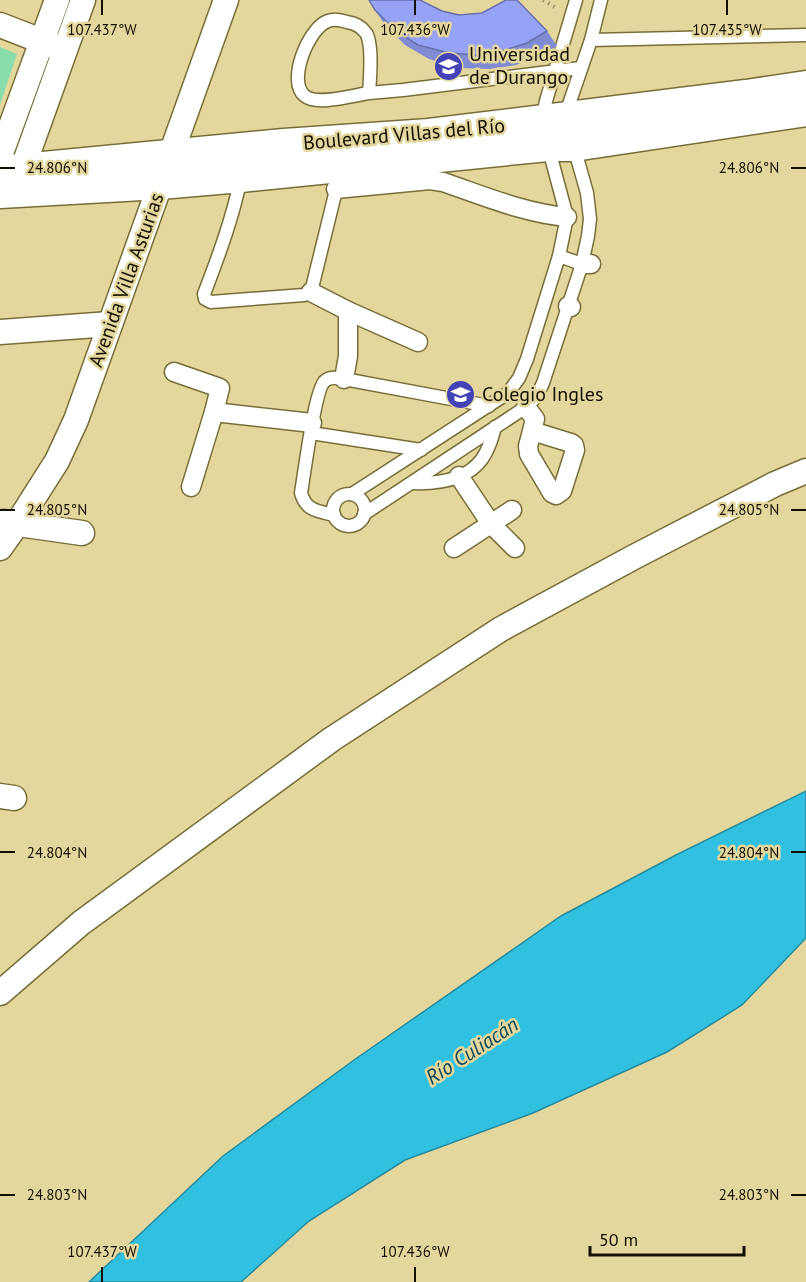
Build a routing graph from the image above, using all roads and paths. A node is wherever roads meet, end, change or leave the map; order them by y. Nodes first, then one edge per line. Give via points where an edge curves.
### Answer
1 (57, 0) edge
2 (83, 0) edge
3 (226, 0) edge
4 (576, 0) edge
5 (601, 0) edge
6 (0, 25) edge
7 (806, 35) edge
8 (591, 40) junction
9 (42, 41) junction
10 (65, 50) junction
11 (581, 68) junction
12 (556, 70) junction
13 (806, 86) edge
14 (369, 93) junction
15 (806, 111) edge
16 (557, 133) junction
17 (169, 156) junction
18 (240, 163) junction
19 (7, 176) edge
20 (339, 178) junction
21 (160, 184) junction
22 (567, 217) junction
23 (590, 219) junction
24 (559, 256) junction
25 (586, 264) junction
26 (311, 292) junction
27 (348, 311) junction
28 (110, 324) junction
29 (0, 332) edge
30 (418, 342) dead end
31 (174, 372) dead end
32 (344, 379) junction
33 (489, 406) junction
34 (526, 407) junction
35 (214, 412) junction
36 (311, 428) junction
37 (495, 428) junction
38 (532, 431) dead end
39 (421, 450) junction
40 (806, 471) edge
41 (459, 476) junction
42 (412, 483) junction
43 (191, 487) dead end
44 (352, 494) junction
45 (512, 510) dead end
46 (364, 514) junction
47 (334, 515) junction
48 (9, 523) edge
49 (491, 524) junction
50 (82, 533) dead end
51 (0, 548) edge
52 (454, 548) dead end
53 (515, 548) dead end
54 (0, 993) edge

1 - 9 street
2 - 10 street
3 - 17 street, Avenida Villa Asturias
4 - 12 lane
5 - 8 lane
6 - 9 street
7 - 8 lane
8 - 11 lane
9 - 10 street
9 - 19 street
10 - 19 street
11 - 12 lane
11 - 16 lane
12 - 14 lane
12 - 16 lane via 546,101
13 - 16 street, Boulevard Villas del Río
14 - 14 lane via 367,34 358,25 344,21 329,20 317,27 297,76 305,97 333,99
15 - 16 street, Boulevard Villas del Río
16 - 18 street, Boulevard Villas del Río via 429,134
16 - 20 street, Boulevard Villas del Río
16 - 22 lane
16 - 23 lane via 587,193
17 - 18 street, Boulevard Villas del Río
17 - 19 street, Boulevard Villas del Río
17 - 21 street, Avenida Villa Asturias
18 - 20 street, Boulevard Villas del Río
18 - 21 street, Boulevard Villas del Río
18 - 26 lane via 232,216 205,299 211,302
19 - 21 street, Boulevard Villas del Río
20 - 22 street via 443,182 529,212
20 - 26 lane
21 - 28 street, Avenida Villa Asturias
22 - 23 lane
22 - 24 lane
23 - 25 lane
24 - 25 lane
24 - 33 lane via 519,378 508,393
25 - 34 lane via 540,390
26 - 27 street
27 - 30 street
27 - 32 street
28 - 29 street
28 - 48 street, Avenida Villa Asturias via 57,461
31 - 35 street via 221,381
32 - 33 lane
32 - 36 lane via 325,381 320,388
33 - 39 lane
34 - 37 lane
34 - 38 street via 535,419
35 - 36 street
35 - 43 street
36 - 39 lane
36 - 47 lane via 303,501 310,509
37 - 41 lane via 481,460
37 - 42 lane
39 - 44 lane
40 - 54 street via 501,629 332,739 81,923
41 - 42 lane via 451,481
41 - 49 street
42 - 46 lane
44 - 46 lane via 362,502
44 - 47 lane via 339,497
45 - 49 street
46 - 47 lane via 349,526 337,521
48 - 50 street
48 - 51 street, Avenida Villa Asturias
49 - 52 street
49 - 53 street

